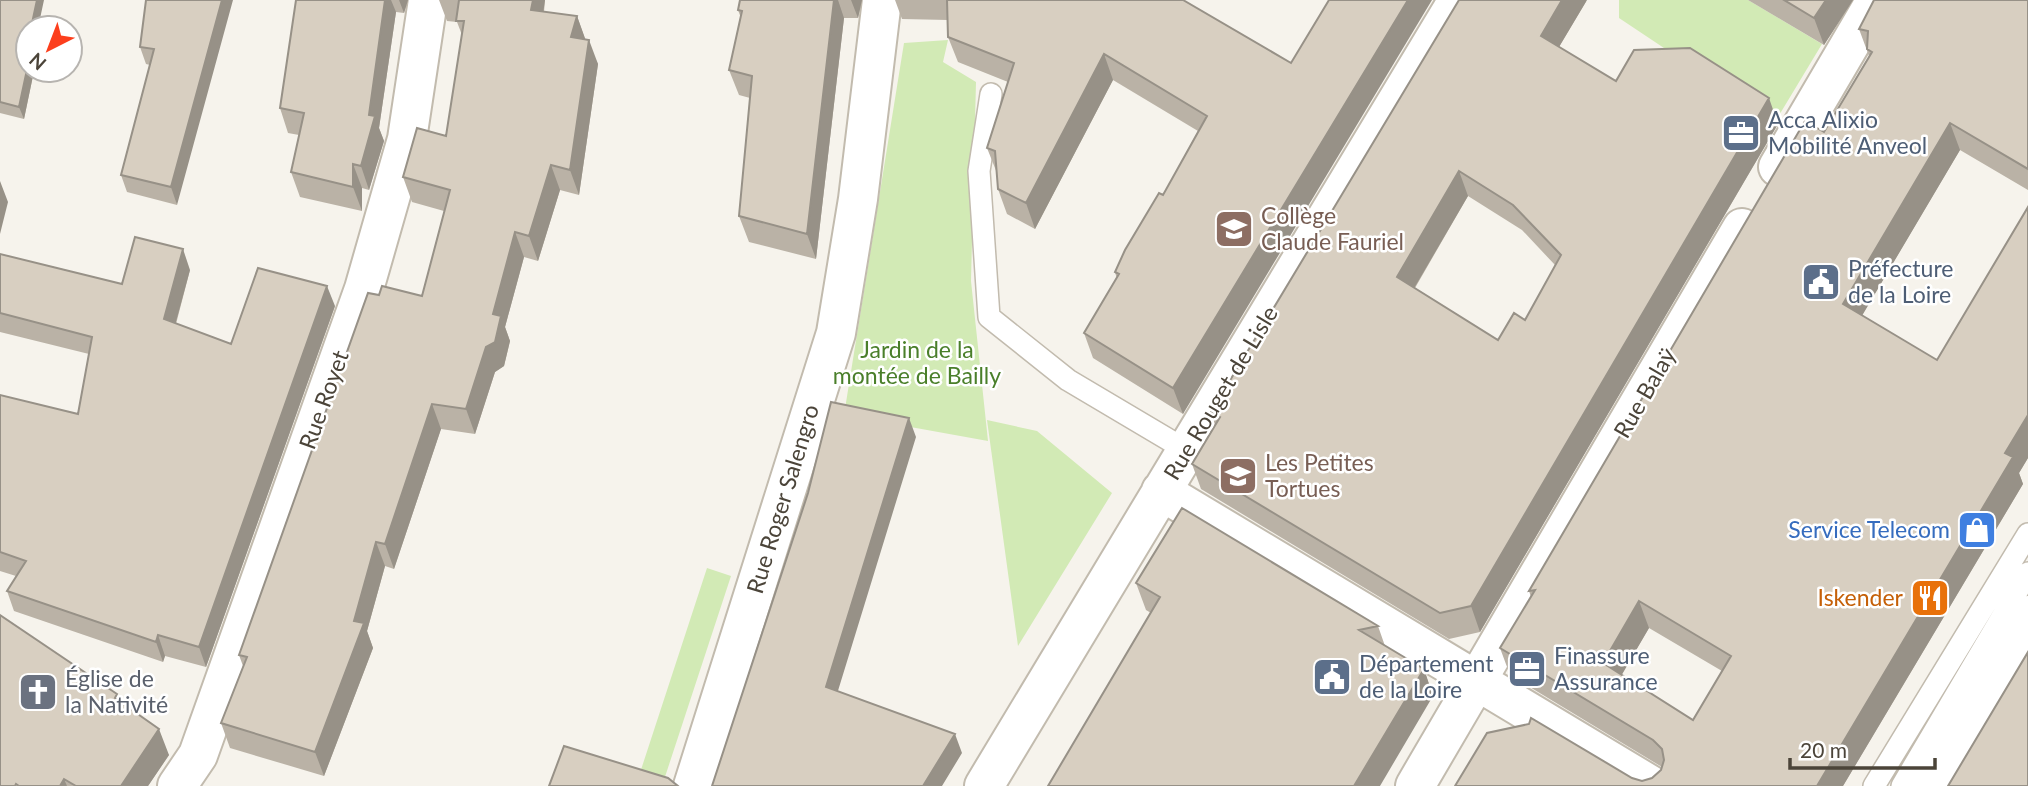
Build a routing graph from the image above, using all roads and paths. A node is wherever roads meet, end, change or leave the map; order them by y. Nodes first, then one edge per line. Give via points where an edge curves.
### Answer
1 (428, 0) edge
2 (882, 0) edge
3 (1458, 0) edge
4 (1876, 0) edge
5 (991, 94) dead end
6 (1186, 450) junction
7 (1161, 491) junction
8 (2028, 534) edge
9 (2028, 573) edge
10 (2028, 615) edge
11 (1476, 680) junction
12 (177, 786) edge
13 (693, 786) edge
14 (984, 786) edge
15 (1415, 786) edge
16 (1652, 786) edge
17 (1874, 786) edge
18 (1902, 786) edge
19 (1926, 786) edge

1 - 12 street, Rue Royet via 407,139 364,289 198,755
2 - 13 street, Rue Roger Salengro via 836,333
3 - 6 street, Rue Rouget de Lisle
4 - 11 street, Rue Balaÿ
5 - 6 lane via 979,171 989,317 1068,380
6 - 7 street, Rue Rouget de Lisle
7 - 11 street
7 - 14 street, Rue Rouget de Lisle
8 - 17 lane
9 - 18 lane
10 - 19 street
11 - 15 street, Rue Balaÿ
11 - 16 street

